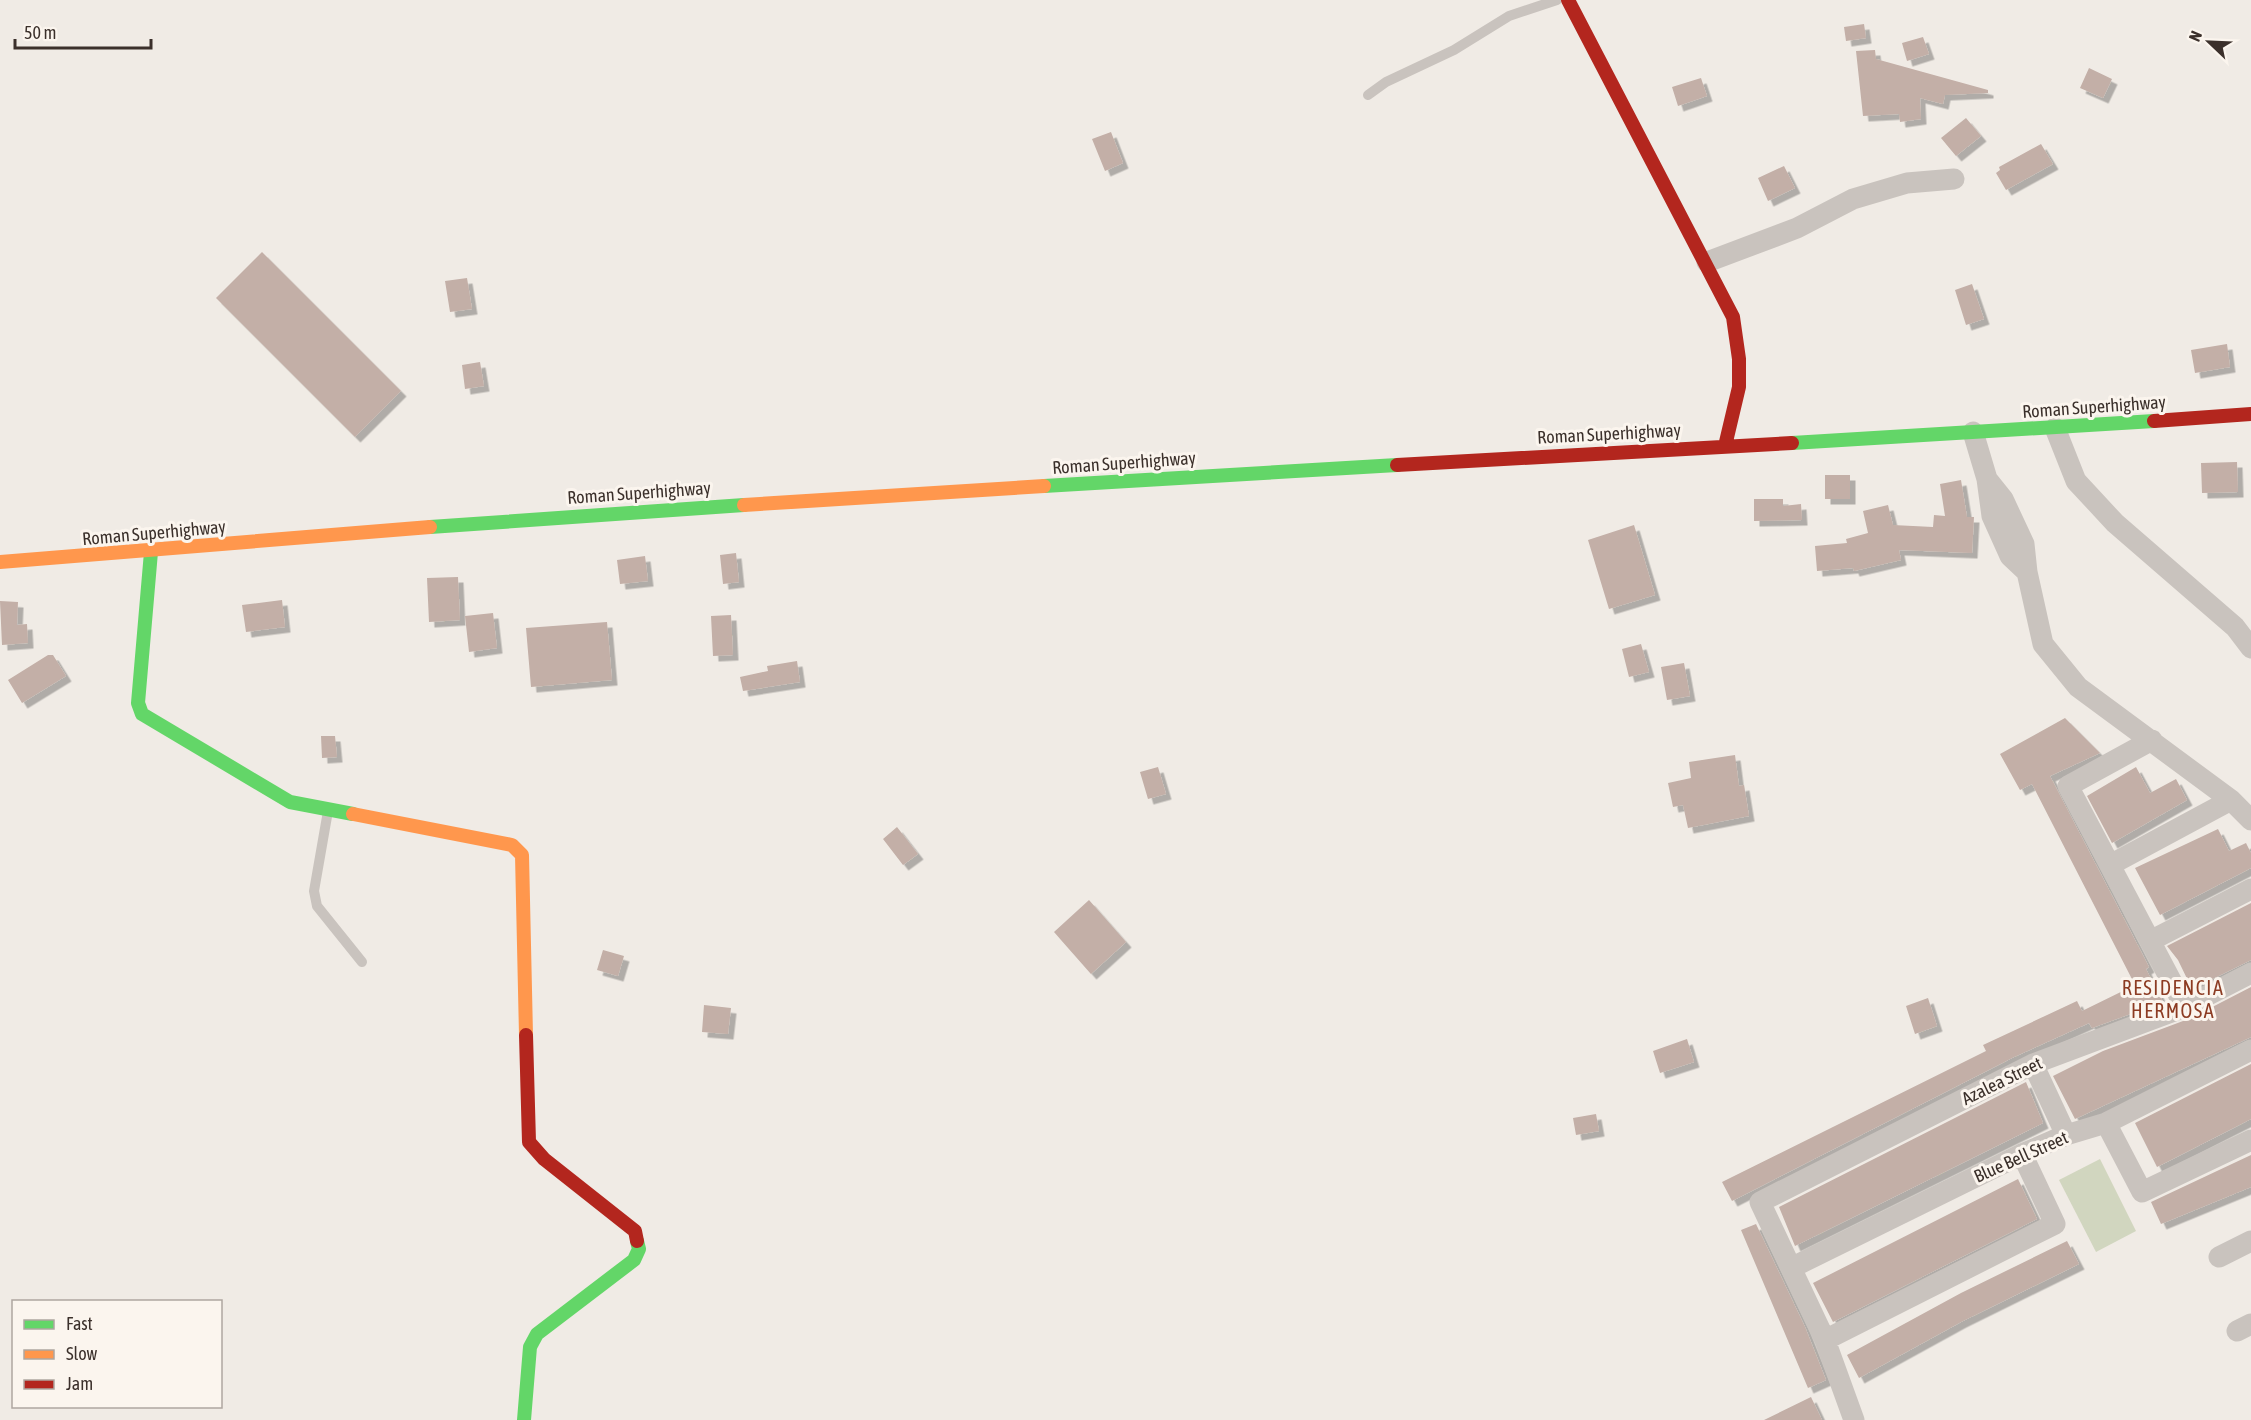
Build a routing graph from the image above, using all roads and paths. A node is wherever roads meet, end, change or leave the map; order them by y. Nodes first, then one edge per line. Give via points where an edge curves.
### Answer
1 (1557, 0) edge
2 (1568, 0) edge
3 (1368, 95) dead end
4 (1954, 179) dead end
5 (1707, 262) junction
6 (2251, 414) edge
7 (2055, 428) junction
8 (1973, 432) junction
9 (1725, 446) junction
10 (151, 552) junction
11 (0, 562) edge
12 (2251, 648) edge
13 (2152, 740) junction
14 (2230, 800) junction
15 (328, 811) junction
16 (2251, 820) edge
17 (2110, 864) junction
18 (2251, 889) edge
19 (2150, 941) junction
20 (362, 962) dead end
21 (2251, 973) edge
22 (2185, 1007) junction
23 (2251, 1050) edge
24 (2033, 1064) junction
25 (2106, 1123) junction
26 (2066, 1135) junction
27 (2251, 1140) edge
28 (2022, 1154) junction
29 (2251, 1241) edge
30 (2219, 1257) dead end
31 (1792, 1267) junction
32 (1825, 1340) junction
33 (524, 1420) edge
34 (1854, 1420) edge

1 - 3 lane via 1509,16 1454,51 1386,82
2 - 5 main road
4 - 5 street via 1906,183 1853,199 1797,228
5 - 9 main road via 1733,317 1739,359 1739,387
6 - 7 main road, Roman Superhighway
7 - 8 main road, Roman Superhighway
7 - 12 street via 2076,481 2115,523 2235,627
8 - 9 main road, Roman Superhighway
8 - 13 street via 1987,479 2003,499 2024,544 2043,644 2078,687
9 - 10 main road, Roman Superhighway via 552,517
10 - 11 main road, Roman Superhighway
10 - 15 main road via 138,703 142,714 290,802
13 - 14 street
13 - 17 street via 2068,786
14 - 16 street
14 - 17 street
15 - 20 lane via 314,891 317,906
15 - 33 main road via 512,844 522,855 529,1142 544,1159 634,1231 639,1248 634,1260 537,1334 530,1347
17 - 19 street
18 - 19 street
19 - 22 street
21 - 22 street, Azalea Street
22 - 24 street, Azalea Street
23 - 25 street, Blue Bell Street
24 - 26 street
24 - 31 street, Azalea Street via 1760,1202
25 - 26 street, Blue Bell Street
25 - 27 street via 2142,1192
26 - 28 street, Blue Bell Street
28 - 31 street, Blue Bell Street
28 - 32 street via 2055,1224
29 - 30 street
31 - 32 street
32 - 34 street

